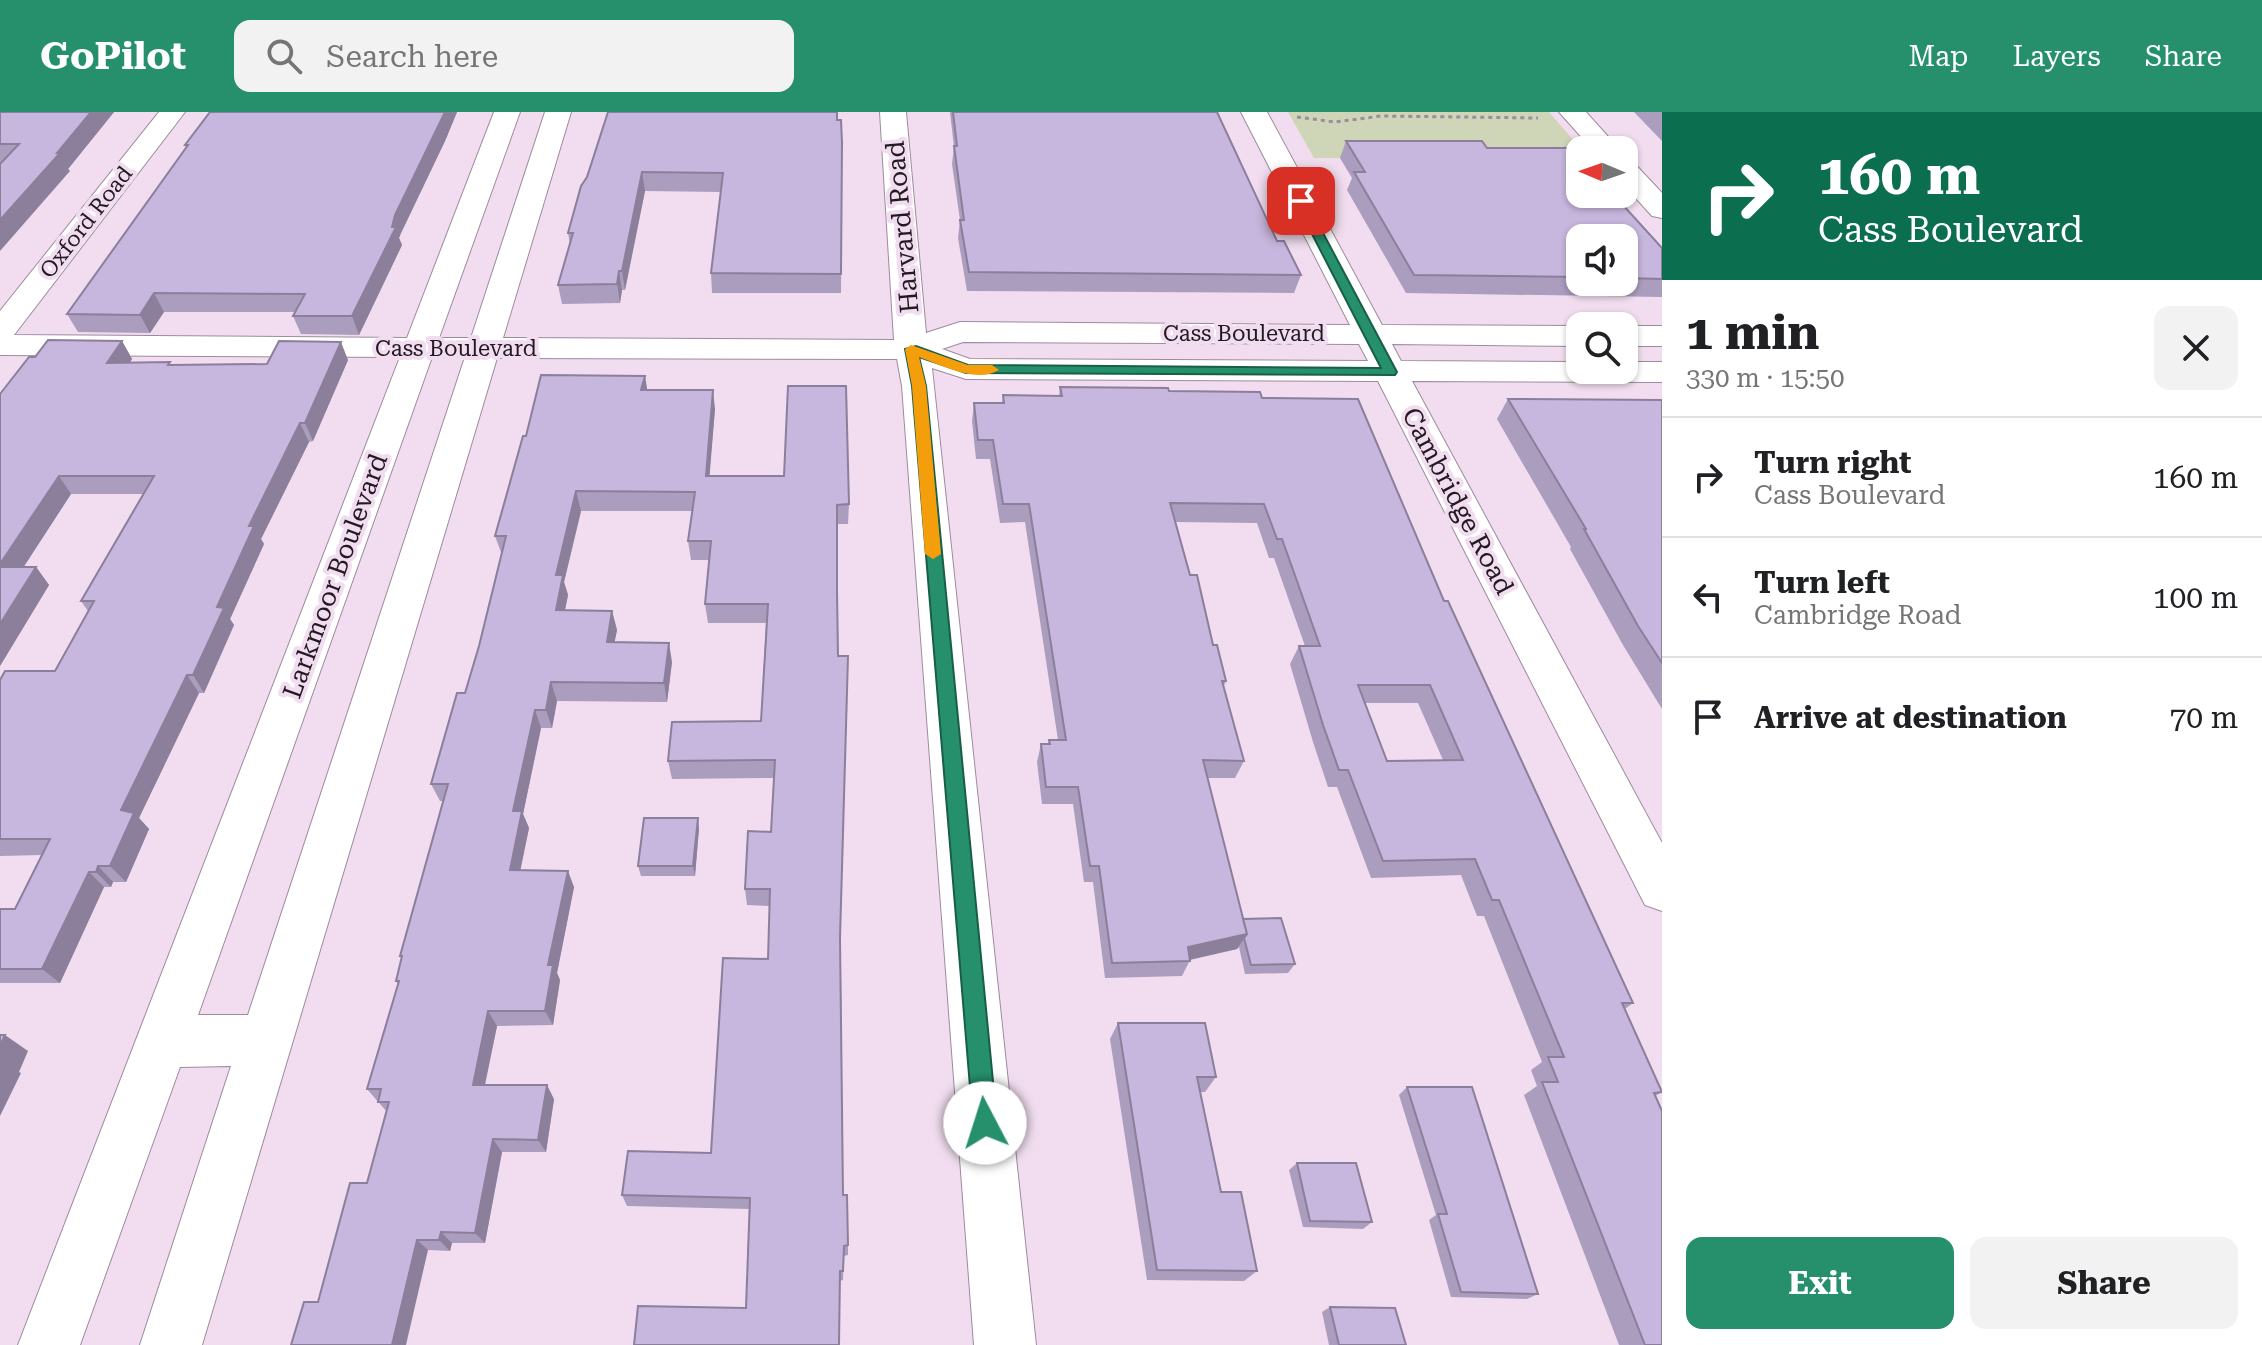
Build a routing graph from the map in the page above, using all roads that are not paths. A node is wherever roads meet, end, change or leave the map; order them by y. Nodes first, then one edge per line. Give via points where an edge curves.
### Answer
1 (172, 112) edge
2 (507, 112) edge
3 (558, 112) edge
4 (893, 112) edge
5 (1254, 112) edge
6 (1572, 112) edge
7 (1594, 136) edge
8 (1638, 184) edge
9 (1662, 210) edge
10 (0, 332) edge
11 (1370, 334) junction
12 (1566, 336) edge
13 (1638, 336) edge
14 (1662, 336) edge
15 (0, 345) edge
16 (419, 347) junction
17 (484, 348) junction
18 (911, 349) junction
19 (1390, 372) junction
20 (1662, 372) edge
21 (1662, 890) edge
22 (266, 1040) junction
23 (162, 1041) junction
24 (49, 1345) edge
25 (171, 1345) edge
26 (1005, 1345) edge

1 - 10 street, Oxford Road
2 - 16 street, Larkmoor Boulevard
3 - 17 street
4 - 18 street, Harvard Road
5 - 11 street, Cambridge Road
6 - 7 street
8 - 9 street
11 - 12 street, Cass Boulevard
11 - 18 street, Cass Boulevard via 960,332
11 - 19 street, Cambridge Road
13 - 14 street
15 - 16 street, Cass Boulevard
16 - 17 street, Cass Boulevard
16 - 23 street, Larkmoor Boulevard
17 - 18 street, Cass Boulevard
17 - 22 street
18 - 19 street, Cass Boulevard via 966,369
18 - 26 street, Harvard Road via 919,386
19 - 20 street, Cass Boulevard
19 - 21 street, Cambridge Road
22 - 23 street
22 - 25 street
23 - 24 street, Larkmoor Boulevard

